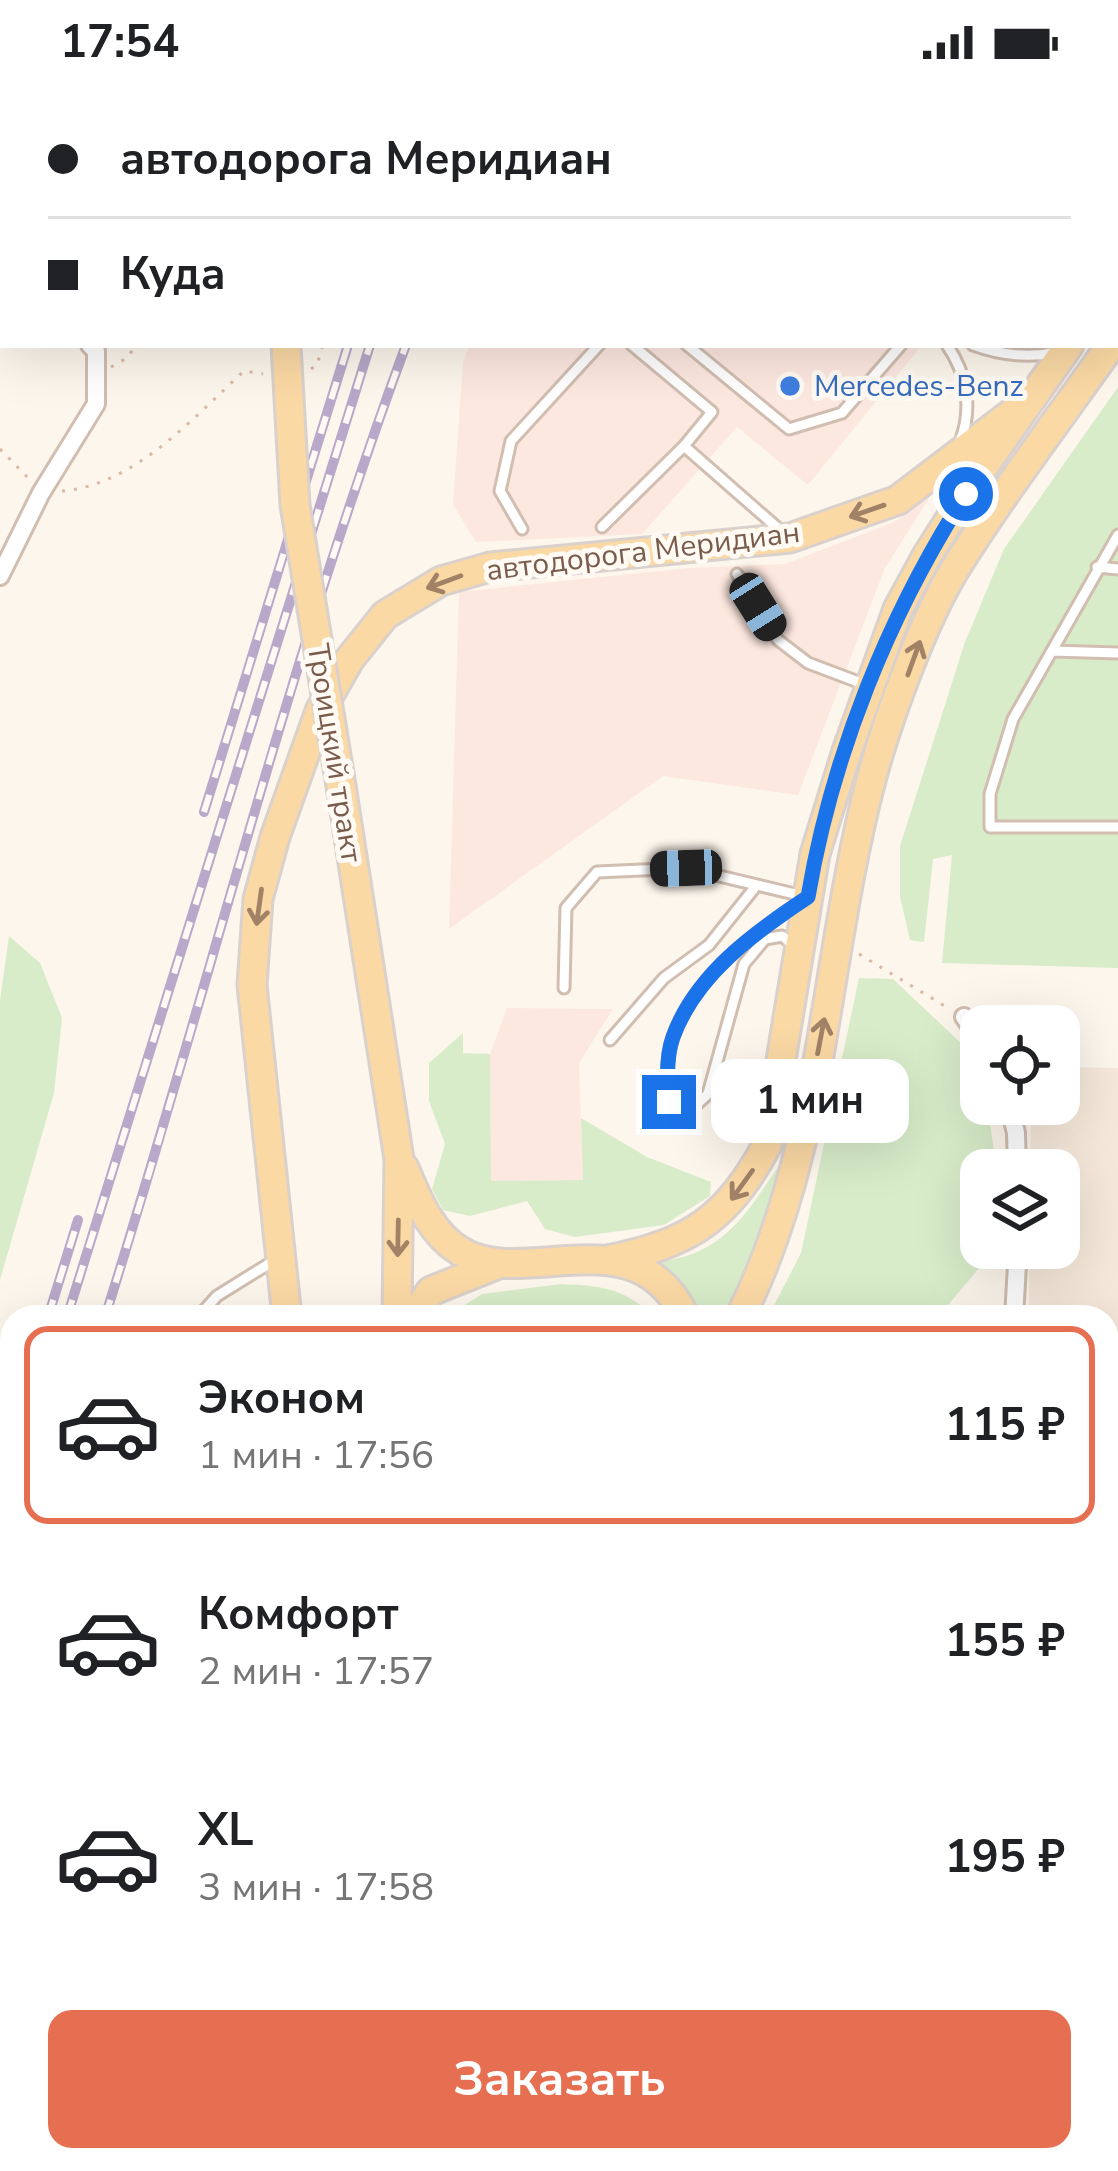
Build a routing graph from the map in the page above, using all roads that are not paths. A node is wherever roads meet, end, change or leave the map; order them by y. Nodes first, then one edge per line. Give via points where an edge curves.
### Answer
1 (93, 348) edge
2 (286, 348) edge
3 (596, 348) edge
4 (636, 348) edge
5 (691, 348) edge
6 (898, 348) edge
7 (949, 348) edge
8 (982, 348) edge
9 (1067, 348) edge
10 (1109, 348) edge
11 (1032, 398) junction
12 (684, 446) junction
13 (954, 458) junction
14 (602, 527) dead end
15 (522, 529) dead end
16 (1118, 535) edge
17 (790, 538) junction
18 (1097, 567) junction
19 (1118, 568) edge
20 (737, 574) dead end
21 (0, 576) edge
22 (1052, 651) junction
23 (1118, 653) edge
24 (870, 686) junction
25 (1118, 827) edge
26 (756, 886) junction
27 (808, 897) junction
28 (800, 952) junction
29 (564, 988) dead end
30 (610, 1040) dead end
31 (399, 1159) junction
32 (282, 1256) junction
33 (608, 1260) junction
34 (501, 1263) junction
35 (1017, 1269) edge
36 (209, 1305) edge
37 (286, 1305) edge
38 (397, 1305) edge
39 (421, 1305) edge
40 (679, 1305) edge
41 (746, 1305) edge
42 (1015, 1305) edge

1 - 21 street via 96,404
2 - 31 main road, Троицкий тракт, bridge via 296,505
3 - 15 lane via 511,441 500,491
4 - 12 lane via 712,412
5 - 6 lane via 789,429 842,412
7 - 13 lane via 968,394
8 - 9 lane via 1030,357
9 - 11 main road, автодорога Меридиан
41 -> 10 main road via 800,1151 872,773 928,621
11 - 13 main road, автодорога Меридиан
11 - 24 main road, автодорога Меридиан via 928,554
12 - 14 lane
12 - 17 lane
13 -> 17 main road, автодорога Меридиан via 898,500
16 - 18 lane
17 -> 32 main road, автодорога Меридиан via 490,567 412,595 349,660 304,753 258,899 252,985
18 - 19 lane
18 - 22 lane
20 - 24 lane via 778,640 808,663
22 - 23 lane
22 - 25 lane via 1012,719 990,794 990,827
24 - 27 main road, автодорога Меридиан
26 - 27 lane
26 - 29 lane via 686,868 597,872 566,908
26 - 30 lane via 709,945 664,978
27 - 28 main road, автодорога Меридиан
27 - 28 lane via 748,937 696,995 672,1038 669,1102 694,1107 708,1094 744,964 766,939 782,936
28 -> 33 main road, автодорога Меридиан via 767,1145 746,1185 689,1236
31 - 34 main road, Троицкий тракт via 442,1237 463,1254
31 -> 38 main road, Троицкий тракт
32 - 36 lane
32 - 37 main road, автодорога Меридиан
33 - 34 main road, Троицкий тракт
33 - 40 main road, Троицкий тракт via 652,1277
34 - 39 main road via 431,1291
35 - 42 street

